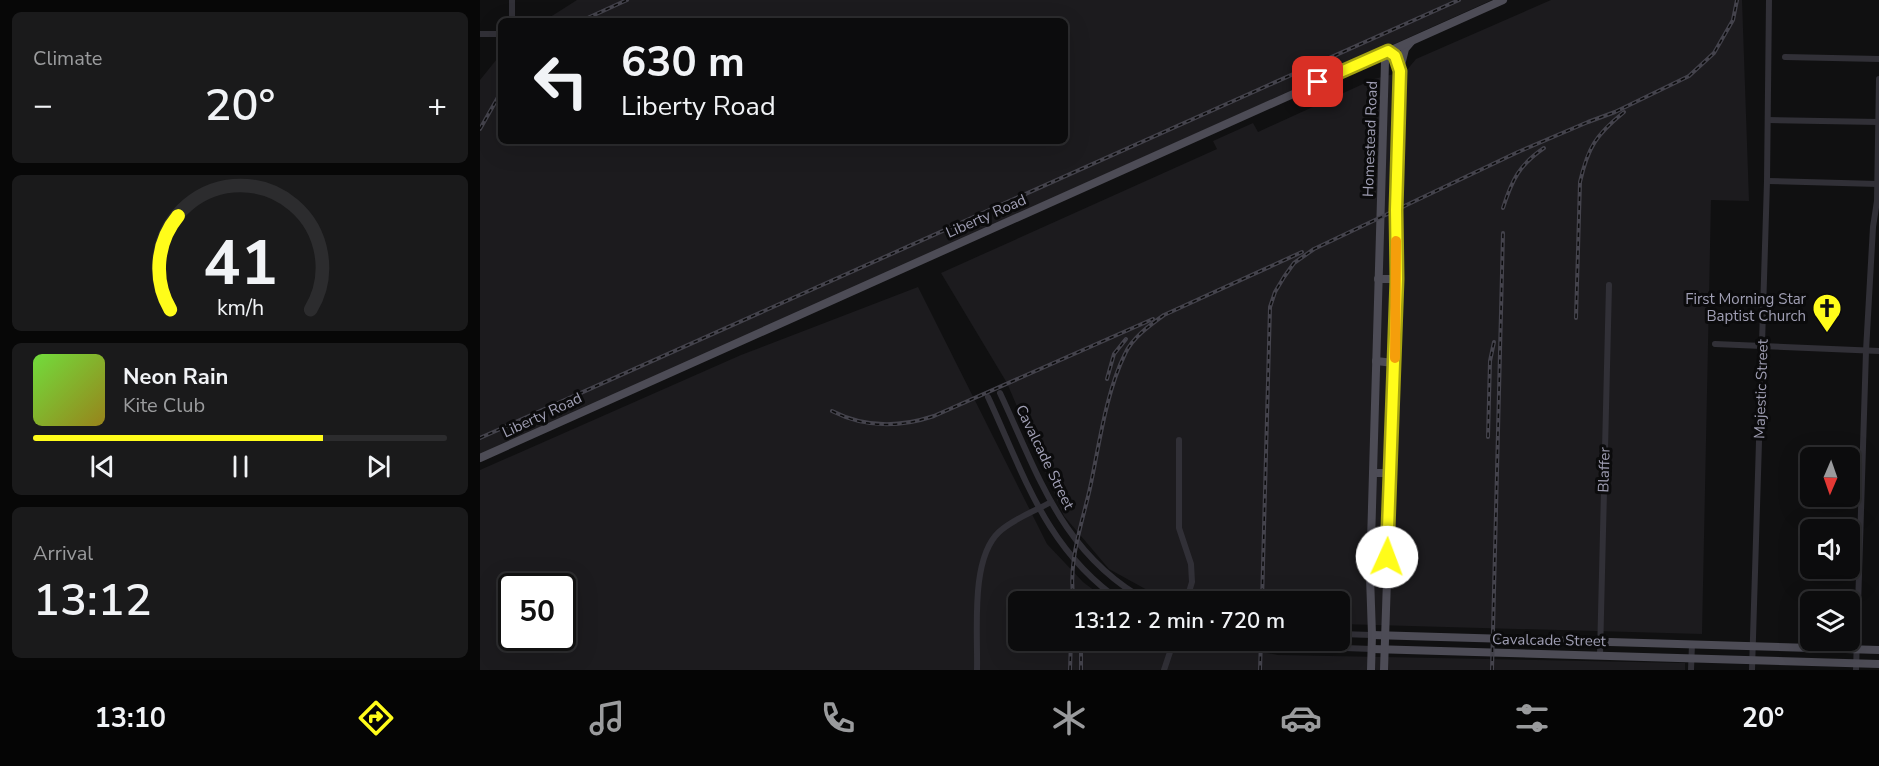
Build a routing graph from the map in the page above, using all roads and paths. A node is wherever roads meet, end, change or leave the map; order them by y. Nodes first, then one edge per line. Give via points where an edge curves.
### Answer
1 (512, 0) edge
2 (1503, 0) edge
3 (1769, 0) edge
4 (512, 18) edge
5 (480, 34) edge
6 (498, 34) edge
7 (1412, 41) junction
8 (1388, 51) junction
9 (1785, 57) dead end
10 (1879, 59) edge
11 (1355, 66) junction
12 (1400, 71) junction
13 (1385, 75) junction
14 (1879, 79) edge
15 (1768, 120) junction
16 (1878, 122) edge
17 (1383, 138) junction
18 (1398, 138) junction
19 (1767, 181) junction
20 (1878, 184) edge
21 (1378, 279) junction
22 (1397, 279) junction
23 (1609, 285) dead end
24 (1715, 344) dead end
25 (1762, 346) junction
26 (1866, 351) junction
27 (1879, 351) edge
28 (1376, 361) junction
29 (1394, 363) junction
30 (1000, 393) dead end
31 (988, 397) dead end
32 (1010, 413) junction
33 (998, 418) junction
34 (1179, 440) dead end
35 (480, 458) edge
36 (1373, 473) junction
37 (1390, 473) junction
38 (1051, 502) junction
39 (1039, 508) junction
40 (1371, 535) junction
41 (1388, 536) junction
42 (1129, 590) edge
43 (1108, 591) edge
44 (1189, 591) edge
45 (1858, 591) edge
46 (1350, 634) edge
47 (1372, 635) junction
48 (1386, 636) junction
49 (1600, 640) junction
50 (1692, 644) junction
51 (1752, 646) junction
52 (1800, 647) edge
53 (1350, 648) edge
54 (1372, 649) junction
55 (1385, 649) junction
56 (1860, 649) edge
57 (1879, 650) edge
58 (1170, 651) edge
59 (1856, 651) edge
60 (1600, 655) junction
61 (1691, 657) junction
62 (1752, 660) junction
63 (1879, 664) edge
64 (1856, 667) edge
65 (977, 670) edge
66 (1164, 670) edge
67 (1371, 670) edge
68 (1384, 670) edge
69 (1691, 670) edge
70 (1752, 670) edge

1 - 4 street
2 - 7 main road, Liberty Road
3 - 15 street, Majestic Street
5 - 6 street
7 - 8 main road, Liberty Road
7 - 12 main road via 1404,50
8 - 11 main road, Liberty Road
8 - 12 main road, Homestead Road via 1395,56
8 - 13 main road, Homestead Road
9 - 10 street
11 - 13 main road via 1373,64
11 - 35 main road, Liberty Road
12 - 18 main road, Homestead Road
13 - 17 main road, Homestead Road
14 - 16 street
15 - 16 street
15 - 19 street, Majestic Street
16 - 20 street
17 - 18 main road
17 - 21 main road, Homestead Road
18 - 22 main road, Homestead Road
19 - 20 street
19 - 25 street, Majestic Street
20 - 26 street
21 - 22 main road
21 - 28 main road, Homestead Road
22 - 29 main road, Homestead Road
23 - 49 street, Blaffer
24 - 25 street
25 - 26 street
25 - 51 street, Majestic Street
26 - 27 street
26 - 45 street
28 - 29 main road
28 - 36 main road, Homestead Road
29 - 37 main road, Homestead Road
30 - 32 street, Cavalcade Street
31 - 33 street, Cavalcade Street
32 - 33 street
32 - 38 street, Cavalcade Street
33 - 39 street, Cavalcade Street
34 - 44 street via 1179,528 1191,564
36 - 37 main road
36 - 40 main road, Homestead Road
37 - 41 main road, Homestead Road
38 - 39 street
38 - 42 street, Cavalcade Street via 1090,557
39 - 43 street, Cavalcade Street via 1074,561
39 - 65 street via 1000,531 986,551 978,583
40 - 41 main road
40 - 47 main road, Homestead Road
41 - 48 main road, Homestead Road
46 - 47 street, Cavalcade Street
47 - 48 main road, Cavalcade Street
47 - 54 main road, Homestead Road
48 - 49 main road, Cavalcade Street
48 - 55 main road, Homestead Road
49 - 50 main road, Cavalcade Street
49 - 60 street, Blaffer
50 - 51 main road, Cavalcade Street
50 - 61 street
51 - 52 main road, Cavalcade Street
51 - 62 street, Majestic Street
53 - 54 street, Cavalcade Street
54 - 55 main road, Cavalcade Street
54 - 67 main road, Homestead Road
55 - 60 main road, Cavalcade Street
55 - 68 main road, Homestead Road
56 - 57 main road, Cavalcade Street
58 - 66 street
59 - 64 street
60 - 61 main road, Cavalcade Street
61 - 62 main road, Cavalcade Street
61 - 69 street
62 - 64 main road, Cavalcade Street
62 - 70 street, Majestic Street
63 - 64 main road, Cavalcade Street

